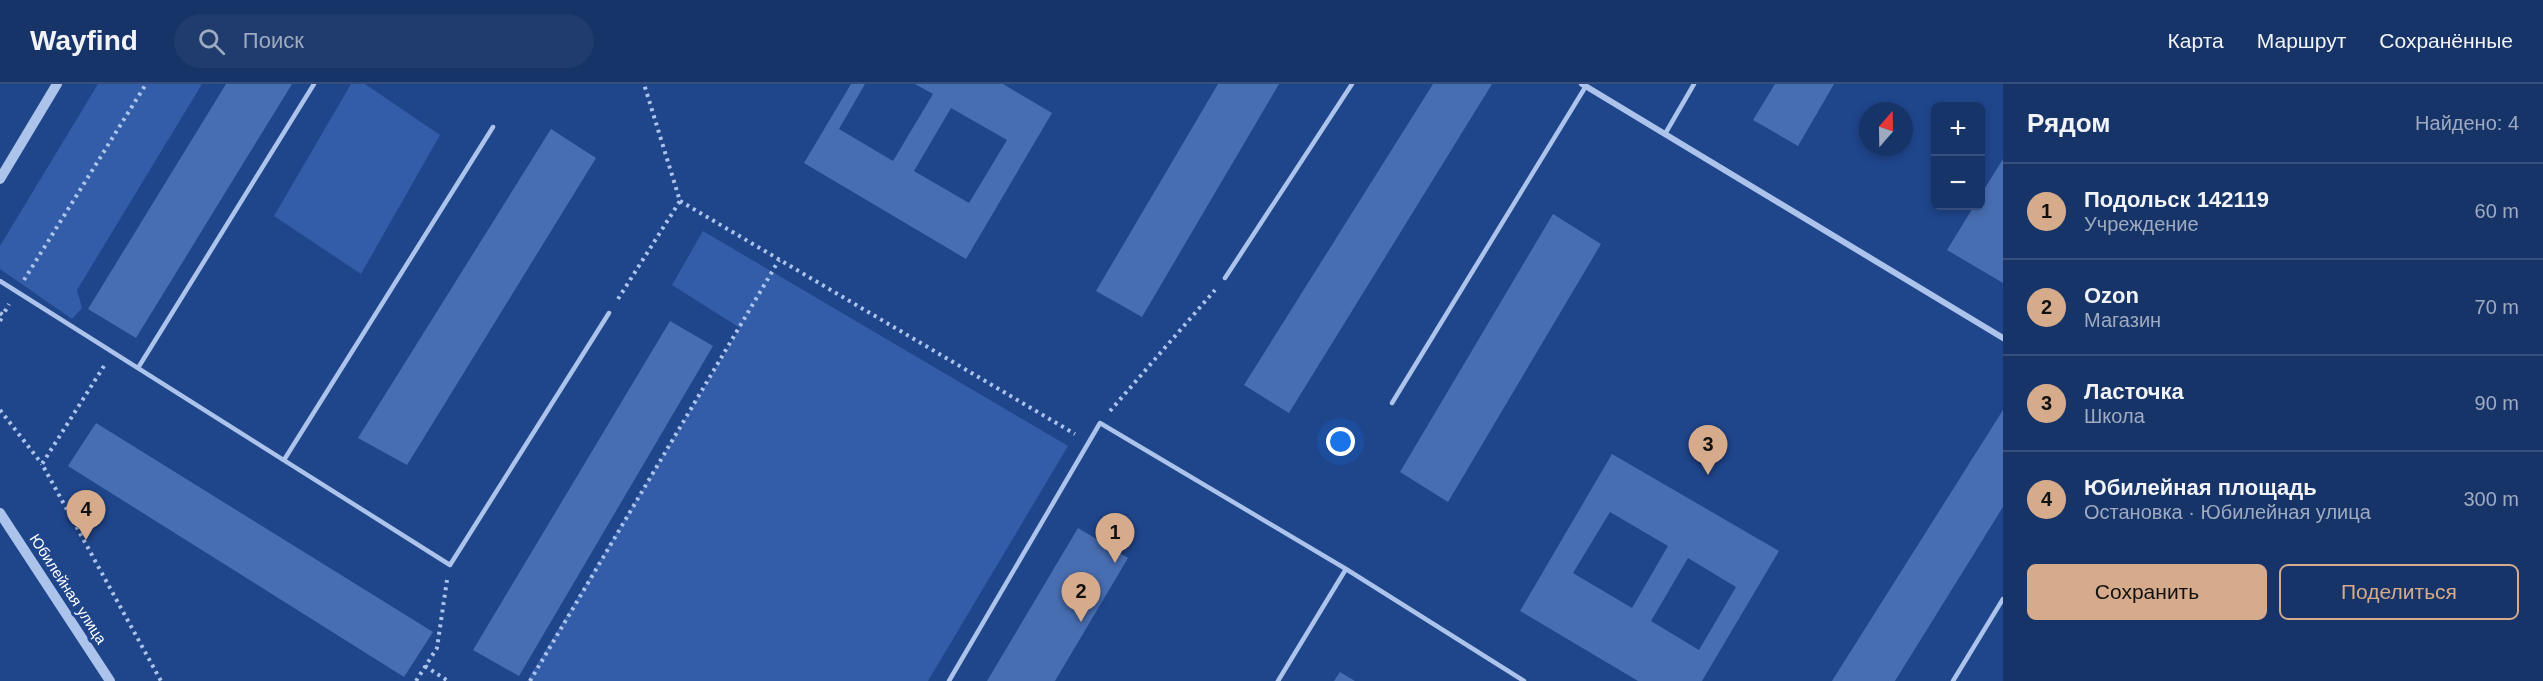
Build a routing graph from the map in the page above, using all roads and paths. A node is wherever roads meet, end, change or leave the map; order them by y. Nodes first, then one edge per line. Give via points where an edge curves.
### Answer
1 (57, 84) edge
2 (146, 84) edge
3 (314, 84) edge
4 (644, 84) edge
5 (1352, 84) edge
6 (1695, 84) edge
7 (1584, 85) edge
8 (493, 128) dead end
9 (1665, 134) junction
10 (0, 179) edge
11 (680, 201) junction
12 (779, 260) junction
13 (1225, 278) joint
14 (0, 281) edge
15 (16, 292) junction
16 (609, 313) joint
17 (3, 315) dead end
18 (0, 321) edge
19 (2003, 338) edge
20 (113, 352) junction
21 (138, 368) junction
22 (1392, 403) dead end
23 (0, 410) edge
24 (1100, 423) junction
25 (1088, 442) junction
26 (284, 460) junction
27 (42, 464) junction
28 (0, 513) edge
29 (450, 565) junction
30 (1346, 569) junction
31 (2003, 599) edge
32 (425, 666) junction
33 (110, 681) edge
34 (161, 681) edge
35 (416, 681) edge
36 (448, 681) edge
37 (530, 681) edge
38 (949, 681) edge
39 (1278, 681) edge
40 (1524, 681) edge
41 (1953, 681) edge

1 - 10 street
2 - 15 path
3 - 21 lane
4 - 11 path
5 - 13 lane
6 - 9 lane
7 - 9 street
7 - 22 lane
8 - 26 lane
9 - 19 street
11 - 12 path
11 - 16 path
12 - 25 path
12 - 37 path
13 - 24 path
14 - 15 lane
15 - 20 lane
16 - 29 lane
17 - 18 path
20 - 21 lane
20 - 27 path
21 - 26 lane
23 - 27 path
24 - 25 lane
24 - 30 lane
25 - 38 lane
26 - 29 lane
27 - 34 path
28 - 33 street, Юбилейная улица
29 - 32 path via 437,648
30 - 39 lane
30 - 40 lane
31 - 41 lane
32 - 35 path
32 - 36 path

